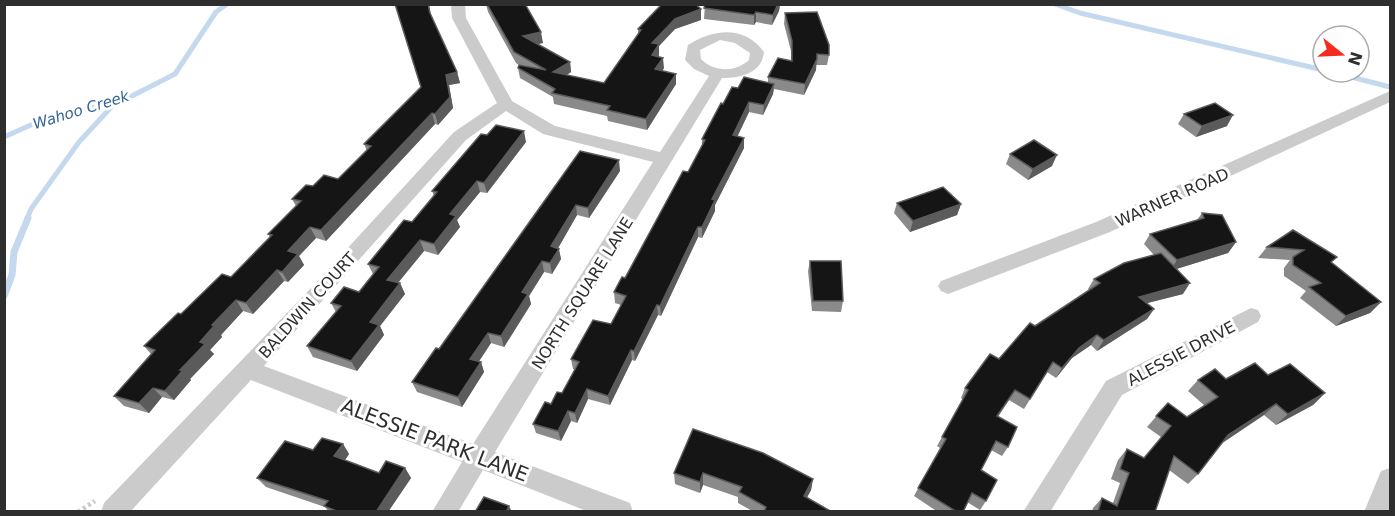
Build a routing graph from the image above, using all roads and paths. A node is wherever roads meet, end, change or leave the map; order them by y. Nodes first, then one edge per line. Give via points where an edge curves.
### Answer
1 (458, 4) edge
2 (718, 73) dead end
3 (1390, 96) edge
4 (506, 104) junction
5 (664, 159) junction
6 (948, 286) dead end
7 (1251, 316) dead end
8 (248, 369) junction
9 (480, 458) junction
10 (1390, 479) edge
11 (113, 512) edge
12 (444, 512) edge
13 (621, 512) edge
14 (1035, 512) edge
15 (1376, 512) edge

1 - 4 street via 459,18
2 - 5 street, NORTH SQUARE LANE
3 - 6 street, WARNER ROAD via 1103,227
4 - 5 street via 549,130
4 - 8 street, BALDWIN COURT via 460,136
5 - 9 street, NORTH SQUARE LANE
7 - 14 street, ALESSIE DRIVE via 1114,388
8 - 9 street, ALESSIE PARK LANE
8 - 11 street, BALDWIN COURT
9 - 12 street, NORTH SQUARE LANE
9 - 13 street, ALESSIE PARK LANE
10 - 15 street

